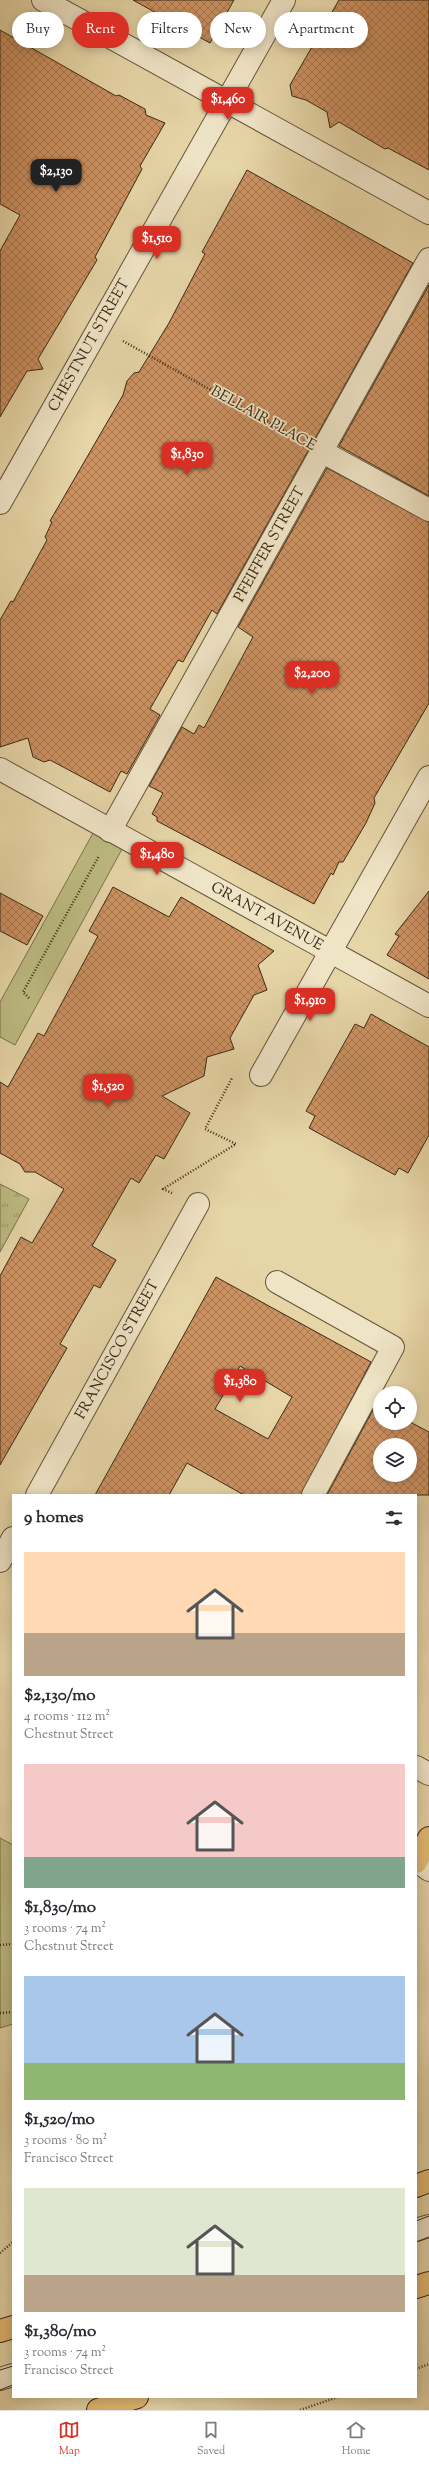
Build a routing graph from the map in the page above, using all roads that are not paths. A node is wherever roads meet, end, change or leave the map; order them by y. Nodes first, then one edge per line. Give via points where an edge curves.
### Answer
1 (43, 0) edge
2 (284, 0) edge
3 (228, 102) junction
4 (429, 213) edge
5 (429, 258) edge
6 (321, 451) junction
7 (0, 503) edge
8 (429, 510) edge
9 (0, 770) edge
10 (429, 777) edge
11 (110, 831) junction
12 (330, 952) junction
13 (429, 1006) edge
14 (261, 1075) dead end
15 (198, 1204) road end
16 (277, 1282) dead end
17 (38, 1494) edge
18 (314, 1494) edge
19 (417, 1768) edge
20 (429, 1774) edge
21 (429, 1838) edge
22 (421, 1865) edge
23 (429, 2181) edge
24 (417, 2186) edge
25 (429, 2226) edge
26 (417, 2230) edge
27 (429, 2283) edge
28 (417, 2288) edge
29 (12, 2327) edge
30 (0, 2332) edge
31 (12, 2375) edge
32 (0, 2379) edge
33 (134, 2398) edge
34 (98, 2410) edge

1 - 3 street
2 - 3 street, CHESTNUT STREET
3 - 4 street
3 - 7 street, CHESTNUT STREET
5 - 6 street, PFEIFFER STREET
6 - 8 street, BELLAIR PLACE
6 - 11 street, PFEIFFER STREET
9 - 11 street, GRANT AVENUE
10 - 12 street
11 - 12 street, GRANT AVENUE
12 - 13 street, GRANT AVENUE
12 - 14 street
15 - 17 street, FRANCISCO STREET
16 - 18 street via 393,1347
19 - 20 street
21 - 22 main road
23 - 24 main road
25 - 26 street
27 - 28 main road
29 - 30 main road
31 - 32 street
33 - 34 main road

